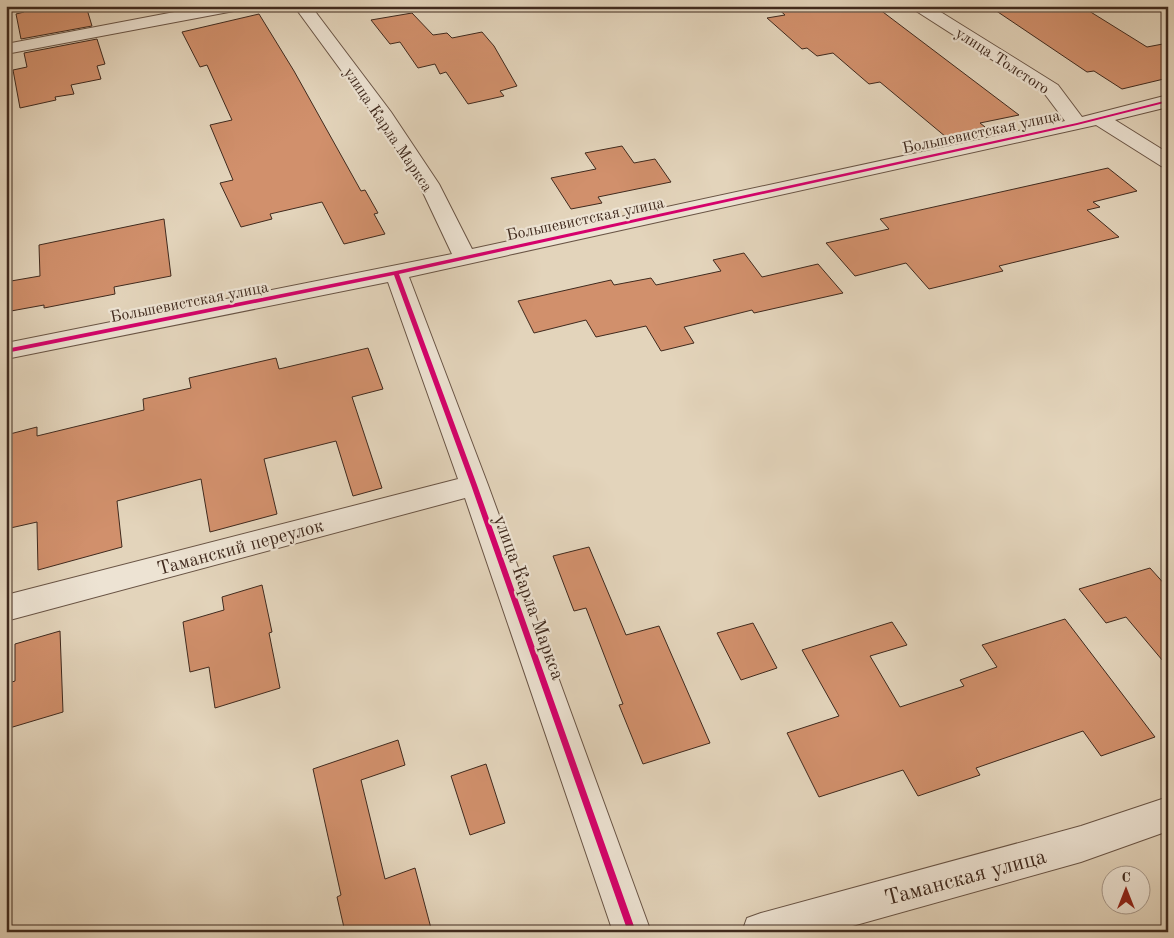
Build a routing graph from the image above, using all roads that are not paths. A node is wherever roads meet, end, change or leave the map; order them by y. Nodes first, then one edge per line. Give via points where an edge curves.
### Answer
1 (234, 6) edge
2 (302, 6) edge
3 (919, 6) edge
4 (6, 50) edge
5 (1168, 101) edge
6 (1100, 119) junction
7 (1077, 124) junction
8 (1168, 162) edge
9 (465, 258) junction
10 (396, 273) junction
11 (6, 351) edge
12 (474, 485) junction
13 (6, 608) edge
14 (1168, 814) edge
15 (632, 932) edge
16 (761, 932) edge

1 - 4 street
2 - 9 street, улица Карла Маркса via 384,116 429,184
3 - 7 street, улица Толстого via 1050,89
5 - 6 street, Большевистская улица
6 - 7 street, Большевистская улица
6 - 8 street
7 - 9 street, Большевистская улица
9 - 10 street, Большевистская улица
10 - 11 street, Большевистская улица
10 - 12 street, улица Карла Маркса
12 - 13 street, Таманский переулок
12 - 15 street, улица Карла Маркса
14 - 16 street, Таманская улица via 1082,844

